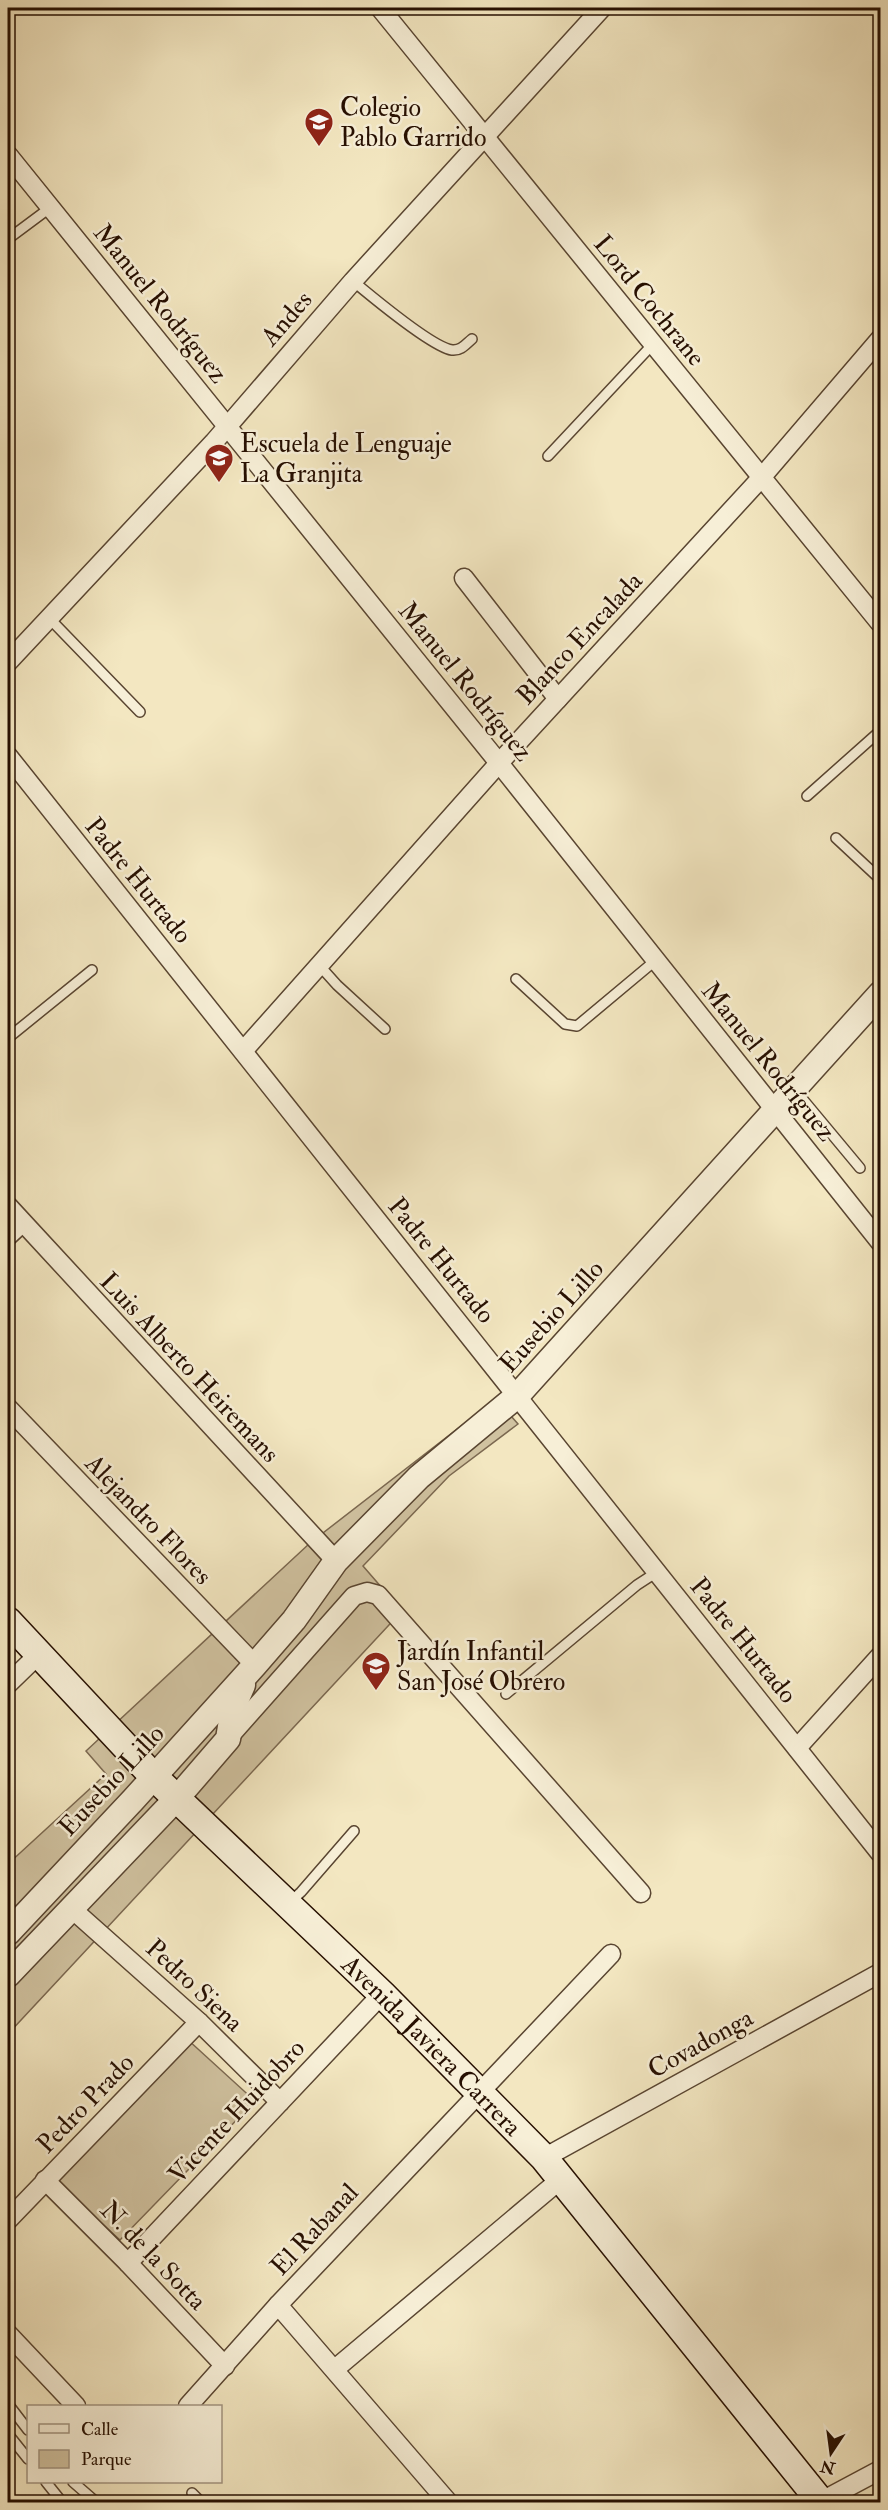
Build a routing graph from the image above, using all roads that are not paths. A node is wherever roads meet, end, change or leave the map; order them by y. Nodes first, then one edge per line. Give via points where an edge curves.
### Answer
1 (380, 8) edge
2 (602, 8) edge
3 (485, 136) junction
4 (8, 155) edge
5 (51, 207) junction
6 (8, 239) edge
7 (353, 281) junction
8 (472, 339) dead end
9 (880, 339) edge
10 (653, 344) junction
11 (227, 425) junction
12 (548, 456) dead end
13 (761, 478) junction
14 (464, 578) dead end
15 (49, 618) junction
16 (880, 623) edge
17 (8, 662) edge
18 (558, 699) junction
19 (140, 712) dead end
20 (880, 730) edge
21 (8, 756) edge
22 (499, 763) junction
23 (807, 796) dead end
24 (836, 838) dead end
25 (880, 879) edge
26 (656, 960) junction
27 (319, 965) junction
28 (92, 970) dead end
29 (516, 979) dead end
30 (880, 993) edge
31 (385, 1029) dead end
32 (8, 1038) edge
33 (243, 1051) junction
34 (795, 1090) junction
35 (776, 1111) junction
36 (860, 1168) dead end
37 (8, 1206) edge
38 (22, 1224) junction
39 (8, 1236) edge
40 (880, 1242) edge
41 (517, 1396) junction
42 (8, 1408) edge
43 (336, 1561) junction
44 (657, 1572) junction
45 (294, 1620) junction
46 (8, 1621) edge
47 (313, 1642) junction
48 (39, 1654) junction
49 (880, 1656) edge
50 (255, 1665) junction
51 (8, 1683) edge
52 (506, 1694) dead end
53 (228, 1739) junction
54 (798, 1748) junction
55 (153, 1776) junction
56 (178, 1797) junction
57 (354, 1831) dead end
58 (880, 1853) edge
59 (641, 1893) dead end
60 (287, 1905) junction
61 (72, 1909) junction
62 (8, 1933) edge
63 (611, 1954) dead end
64 (880, 1973) edge
65 (8, 1975) edge
66 (382, 1994) junction
67 (199, 2022) junction
68 (480, 2091) junction
69 (280, 2102) junction
70 (544, 2158) junction
71 (561, 2179) junction
72 (45, 2180) junction
73 (8, 2220) edge
74 (128, 2263) junction
75 (278, 2305) junction
76 (8, 2334) edge
77 (225, 2366) junction
78 (335, 2369) junction
79 (8, 2404) edge
80 (75, 2405) edge
81 (189, 2405) edge
82 (27, 2429) edge
83 (8, 2434) edge
84 (27, 2457) edge
85 (880, 2470) edge
86 (48, 2483) edge
87 (75, 2483) edge
88 (192, 2493) dead end
89 (62, 2502) edge
90 (96, 2502) edge
91 (201, 2502) edge
92 (448, 2502) edge
93 (820, 2502) edge

1 - 3 street, Lord Cochrane
2 - 3 street, Andes
3 - 7 street, Andes
3 - 10 street, Lord Cochrane
4 - 5 street, Manuel Rodríguez
5 - 6 lane
5 - 11 street, Manuel Rodríguez
7 - 8 lane via 398,317 452,350 462,349
7 - 11 street, Andes
9 - 13 street, Blanco Encalada
10 - 12 lane
10 - 13 street, Lord Cochrane
11 - 15 street, Andes
11 - 22 street, Manuel Rodríguez
13 - 16 street, Lord Cochrane
13 - 18 street, Blanco Encalada
14 - 18 street
15 - 17 street, Andes
15 - 19 lane
18 - 22 street, Blanco Encalada
20 - 23 lane
21 - 33 street, Padre Hurtado
22 - 26 street, Manuel Rodríguez
22 - 27 street, Blanco Encalada
24 - 25 lane
26 - 29 lane via 577,1026 565,1024
26 - 35 street, Manuel Rodríguez
27 - 31 lane
27 - 33 street, Blanco Encalada
28 - 32 lane
30 - 34 street, Eusebio Lillo
33 - 41 street, Padre Hurtado
34 - 35 street, Eusebio Lillo
34 - 36 lane
35 - 40 street, Manuel Rodríguez
35 - 41 street, Eusebio Lillo
37 - 38 street, Luis Alberto Heiremans
38 - 39 street
38 - 43 street, Luis Alberto Heiremans
41 - 43 street, Eusebio Lillo via 418,1477
41 - 44 street, Padre Hurtado
42 - 50 street, Alejandro Flores
43 - 45 street, Eusebio Lillo
44 - 52 lane
44 - 54 street, Padre Hurtado
45 - 47 street
45 - 50 street, Eusebio Lillo
46 - 48 main road, Avenida Javiera Carrera
47 - 53 street, Eusebio Lillo
47 - 59 street via 354,1596 367,1592 378,1595
48 - 51 street
48 - 55 main road, Avenida Javiera Carrera
49 - 54 street
50 - 53 street, Eusebio Lillo via 240,1691
50 - 55 street, Eusebio Lillo
53 - 56 street, Eusebio Lillo
54 - 58 street, Padre Hurtado
55 - 56 main road, Avenida Javiera Carrera
55 - 62 street, Eusebio Lillo
56 - 60 main road, Avenida Javiera Carrera
56 - 61 street, Eusebio Lillo
57 - 60 lane
60 - 66 main road, Avenida Javiera Carrera
61 - 65 street, Eusebio Lillo
61 - 67 street, Pedro Siena
63 - 68 street, El Rabanal
64 - 70 street, Covadonga
66 - 68 main road, Avenida Javiera Carrera
66 - 69 street, Vicente Huidobro
67 - 69 street, Pedro Siena
67 - 72 street, Pedro Prado
68 - 70 main road, Avenida Javiera Carrera
68 - 75 street, El Rabanal
69 - 74 street, Vicente Huidobro
70 - 71 main road, Avenida Javiera Carrera
71 - 78 street
71 - 93 main road, Avenida Javiera Carrera
72 - 73 street, Pedro Prado
72 - 74 street, N. de la Sotta
74 - 77 street, N. de la Sotta
75 - 77 street, El Rabanal
75 - 78 street
76 - 80 street
77 - 81 street, El Rabanal
78 - 92 street
79 - 82 lane
83 - 84 lane
85 - 93 street
86 - 89 lane
87 - 90 lane
88 - 91 lane

